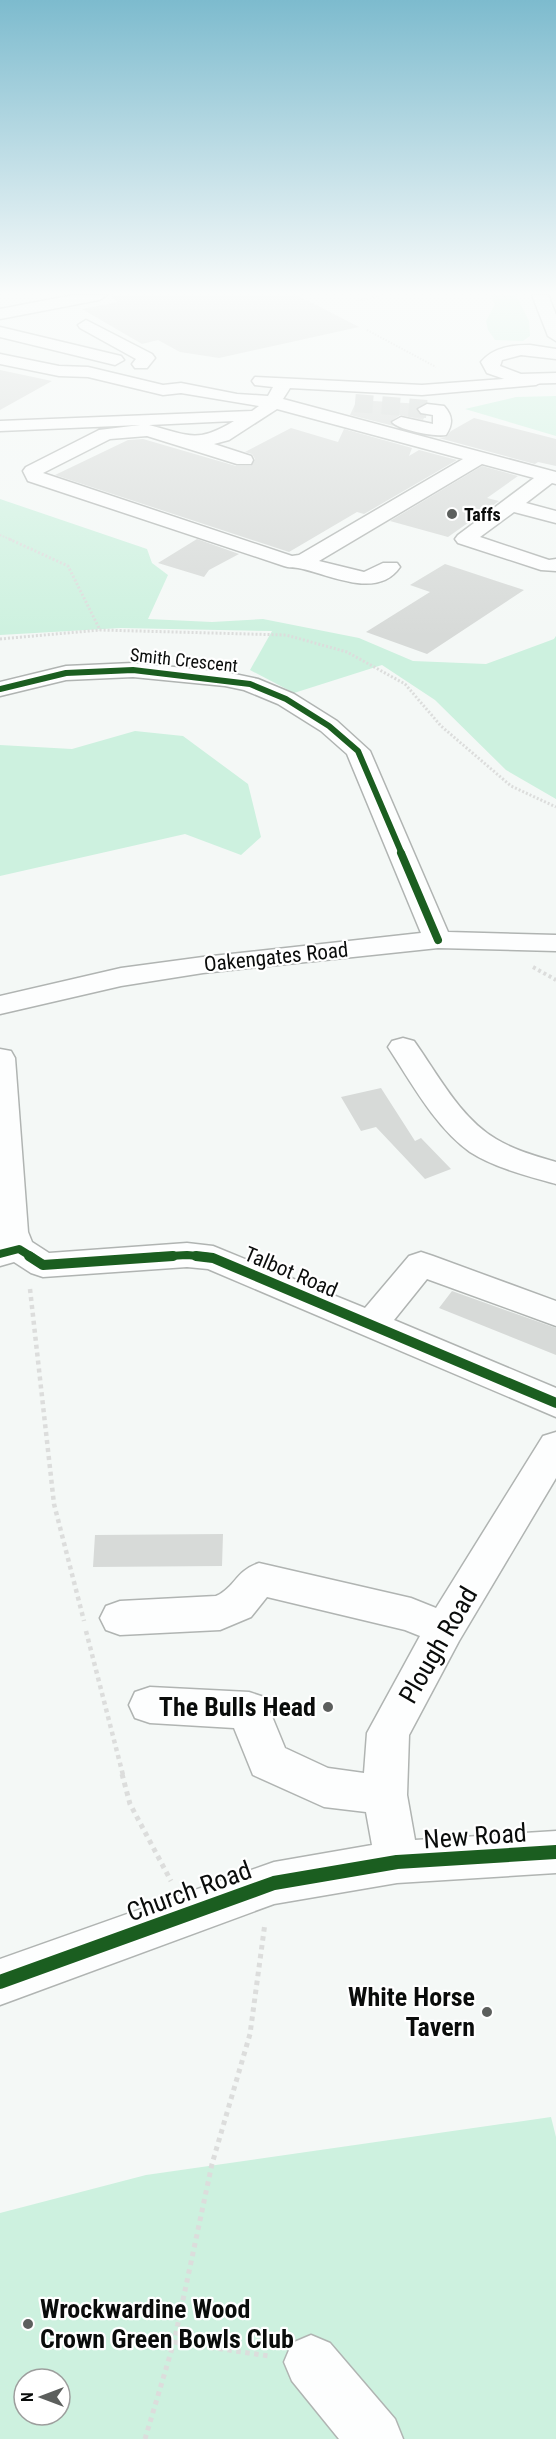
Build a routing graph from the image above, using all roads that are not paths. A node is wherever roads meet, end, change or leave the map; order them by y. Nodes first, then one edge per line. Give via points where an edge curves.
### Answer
1 (275, 409) edge
2 (294, 409) edge
3 (346, 409) edge
4 (428, 409) dead end
5 (257, 415) junction
6 (0, 426) edge
7 (194, 443) junction
8 (479, 458) junction
9 (244, 460) dead end
10 (552, 477) edge
11 (510, 505) junction
12 (556, 517) edge
13 (304, 561) junction
14 (556, 566) edge
15 (390, 567) dead end
16 (0, 689) edge
17 (438, 940) junction
18 (556, 943) edge
19 (0, 1005) edge
20 (403, 1047) dead end
21 (0, 1058) edge
22 (556, 1173) edge
23 (21, 1256) edge
24 (556, 1314) edge
25 (370, 1325) junction
26 (556, 1403) edge
27 (556, 1446) edge
28 (120, 1618) dead end
29 (445, 1629) junction
30 (150, 1705) dead end
31 (385, 1795) junction
32 (556, 1852) edge
33 (398, 1862) junction
34 (2, 1974) edge
35 (311, 2362) road end
36 (375, 2439) edge

1 - 5 street
2 - 8 street
3 - 4 street via 439,431 442,414
5 - 6 street
5 - 7 street via 222,436
7 - 9 street
7 - 13 street via 148,430 106,434 33,471 35,477 51,482 36,488 34,494 176,541 210,535 280,560
8 - 10 street
8 - 13 street
10 - 11 street
11 - 12 street
11 - 14 street via 465,539
13 - 15 street via 364,578
16 - 17 street, Smith Crescent via 66,673 133,670 225,679 250,684 286,699 329,726 358,751
17 - 18 street, Oakengates Road
17 - 19 street, Oakengates Road via 191,966 121,977
20 - 22 street via 475,1140
21 - 23 street via 11,1232
23 - 25 street, Talbot Road via 213,1258
24 - 25 street via 421,1264
25 - 26 street, Talbot Road
27 - 29 street, Plough Road
28 - 29 street via 220,1613 237,1605 259,1579 411,1615
29 - 31 street, Plough Road via 388,1733
30 - 31 street via 249,1710 268,1761 324,1787
31 - 33 street, Plough Road
32 - 33 street, New Road
33 - 34 street, Church Road via 274,1883
35 - 36 street

